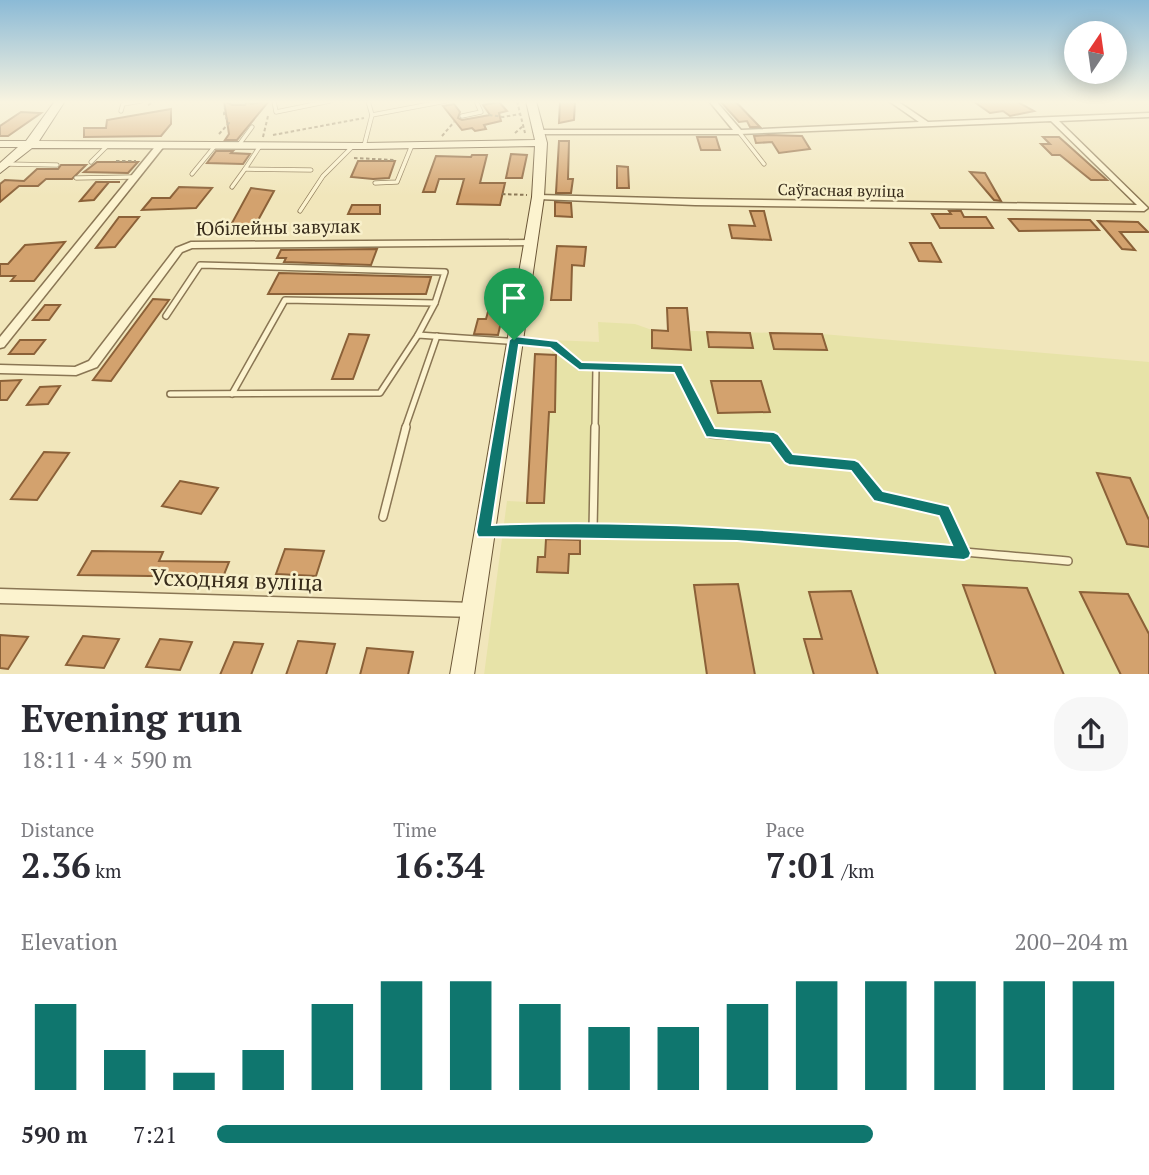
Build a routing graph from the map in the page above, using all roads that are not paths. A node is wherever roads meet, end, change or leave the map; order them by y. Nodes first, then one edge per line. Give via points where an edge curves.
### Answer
1 (38, 132) edge
2 (248, 132) edge
3 (363, 132) edge
4 (539, 132) edge
5 (724, 132) edge
6 (739, 132) edge
7 (1067, 132) edge
8 (540, 138) junction
9 (218, 140) junction
10 (262, 142) junction
11 (0, 144) edge
12 (30, 144) junction
13 (108, 145) junction
14 (161, 145) junction
15 (412, 145) junction
16 (238, 146) junction
17 (355, 148) junction
18 (91, 162) dead end
19 (764, 164) dead end
20 (57, 165) dead end
21 (3, 166) edge
22 (245, 169) junction
23 (311, 170) dead end
24 (192, 174) dead end
25 (133, 177) junction
26 (76, 178) dead end
27 (375, 183) dead end
28 (232, 187) dead end
29 (533, 196) junction
30 (300, 211) dead end
31 (1147, 211) edge
32 (531, 243) junction
33 (435, 303) junction
34 (166, 316) dead end
35 (418, 335) junction
36 (436, 336) junction
37 (514, 340) junction
38 (0, 344) edge
39 (596, 367) junction
40 (0, 369) edge
41 (170, 394) dead end
42 (232, 394) junction
43 (383, 517) dead end
44 (593, 530) junction
45 (484, 532) junction
46 (964, 553) junction
47 (1068, 561) dead end
48 (0, 596) edge
49 (472, 610) junction
50 (462, 674) edge

1 - 12 street
2 - 16 lane
3 - 17 lane
4 - 8 street
5 - 8 street
6 - 19 lane
7 - 31 street, Саўгасная вуліца
8 - 15 street
8 - 29 street
9 - 14 street
9 - 16 street
9 - 24 lane
10 - 16 street
10 - 17 street
10 - 22 lane
11 - 12 street
12 - 13 street
12 - 21 street
13 - 14 street
13 - 18 lane
14 - 25 street
15 - 17 street
15 - 27 lane via 397,182
17 - 30 lane via 310,190
20 - 21 lane
22 - 23 lane
22 - 28 lane
25 - 26 lane
25 - 38 street
29 - 31 street, Саўгасная вуліца
29 - 32 street
32 - 37 street
32 - 40 street, Юбілейны завулак via 191,245 179,250 93,364 85,369
33 - 34 lane via 445,272 200,265
33 - 35 lane
33 - 42 lane via 285,300
35 - 36 lane
35 - 42 lane via 380,393
36 - 37 lane
36 - 43 lane via 405,428
37 - 39 lane via 552,344 579,366
37 - 45 street
39 - 44 lane
39 - 46 lane via 678,369 711,433 774,438 789,459 855,466 879,496 944,510
41 - 42 lane
44 - 45 lane
44 - 46 lane via 737,534
45 - 49 street
46 - 47 lane
48 - 49 street, Усходняя вуліца
49 - 50 street

